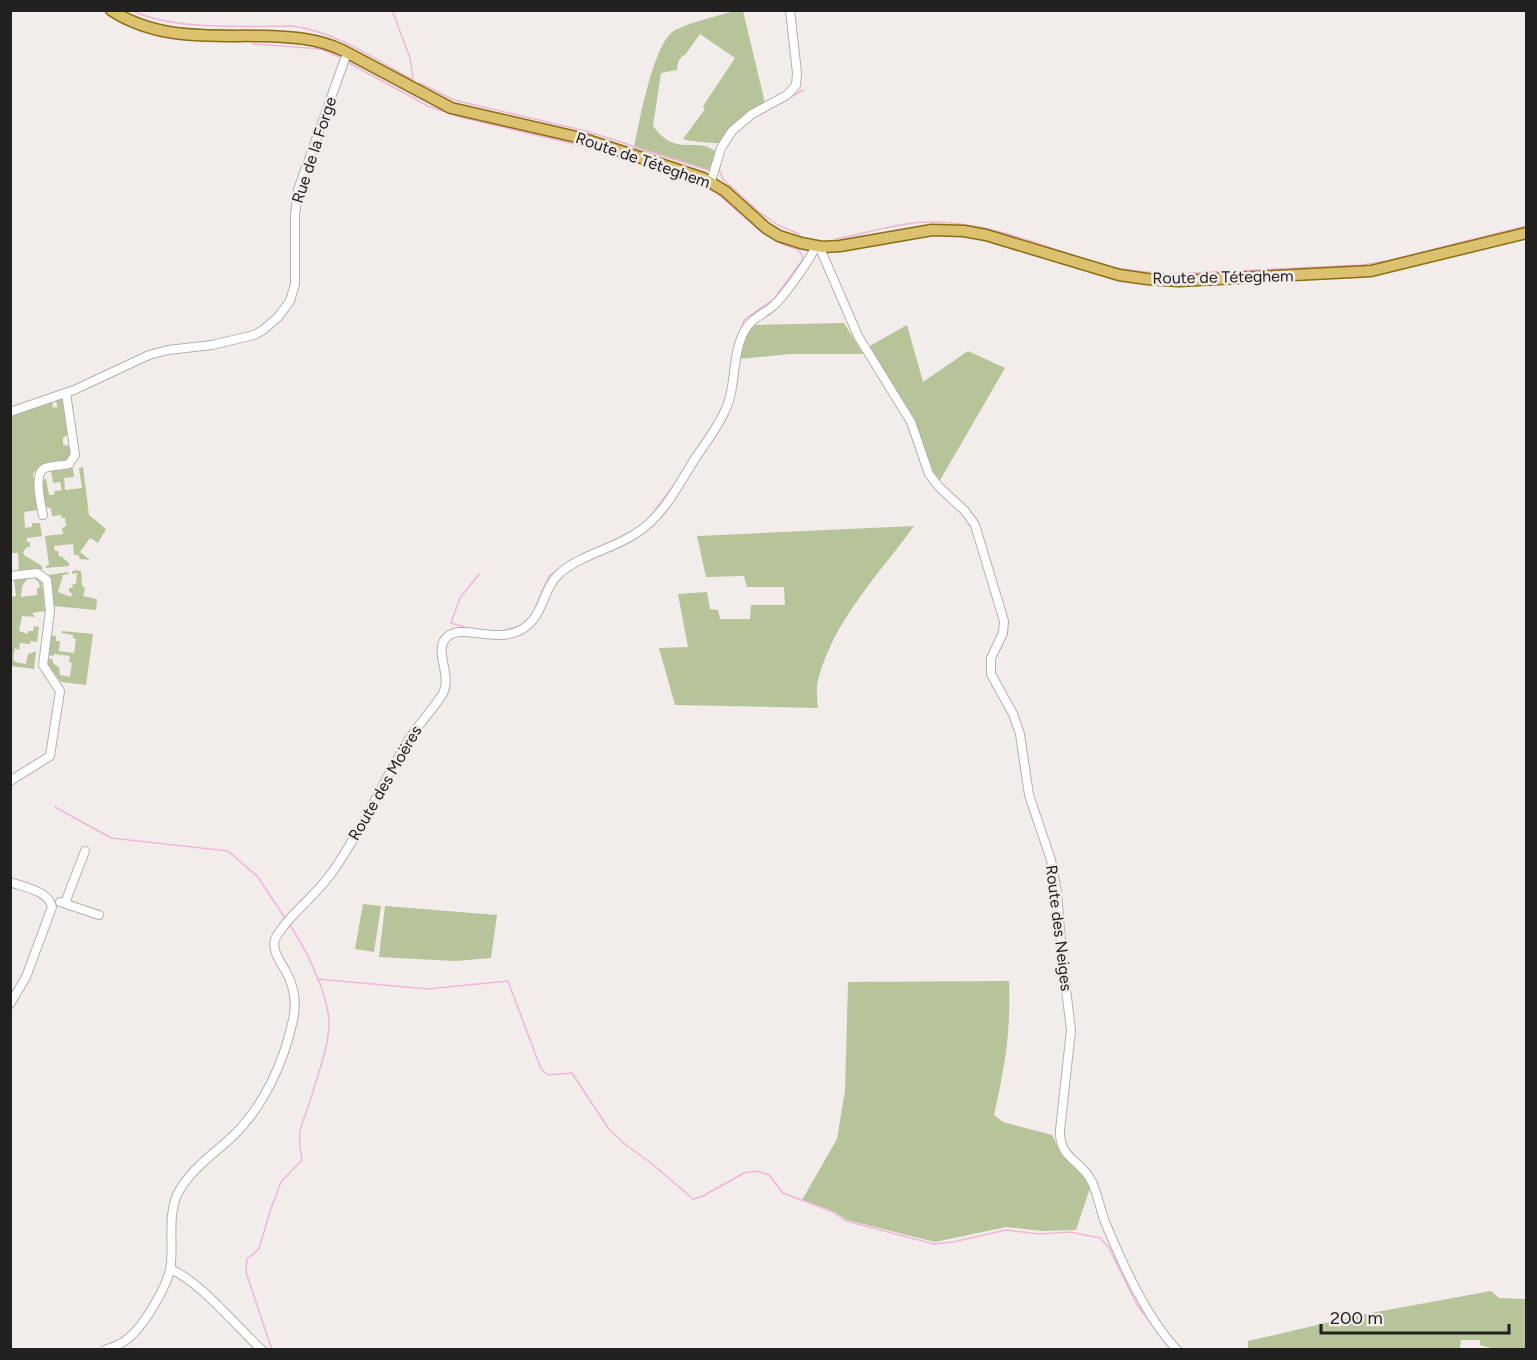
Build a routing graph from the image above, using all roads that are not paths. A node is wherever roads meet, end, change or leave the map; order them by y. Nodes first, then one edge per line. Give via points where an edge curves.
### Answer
1 (111, 10) edge
2 (790, 10) edge
3 (347, 53) junction
4 (711, 181) junction
5 (1527, 232) edge
6 (817, 246) junction
7 (66, 393) junction
8 (10, 412) edge
9 (43, 515) dead end
10 (10, 576) edge
11 (10, 769) edge
12 (13, 779) edge
13 (85, 850) dead end
14 (10, 882) edge
15 (51, 902) junction
16 (65, 903) junction
17 (99, 915) dead end
18 (10, 1004) edge
19 (170, 1269) junction
20 (105, 1350) edge
21 (262, 1350) edge
22 (1178, 1350) edge

1 - 3 main road, Route de Téteghem via 130,22 164,33 296,37
2 - 4 street via 796,85 732,131 721,148
3 - 4 main road, Route de Téteghem via 451,108 581,138
3 - 7 street, Rue de la Forge via 298,190 296,279 292,297 282,313 254,335 149,355
4 - 6 main road, Route de Téteghem via 770,231
5 - 6 main road, Route de Téteghem via 1371,271 1187,281 1127,276 963,231 921,231 844,246
6 - 19 street, Route des Moëres via 776,303 744,331 728,406 656,516 632,537 559,574 523,628 496,636 460,631 446,638 441,650 446,675 444,692 411,736 336,867 276,936 274,948 293,991 290,1031 256,1109 178,1193 172,1215
6 - 22 street, Route des Neiges via 858,336 911,422 929,474 969,515 980,537 1004,621 991,658 990,674 1020,734 1030,799 1057,887 1071,1030 1061,1145 1090,1178 1135,1285
7 - 8 street, Rue de la Forge
7 - 9 street via 75,455 69,464 44,468 40,473
10 - 12 street via 37,573 46,580 50,611 43,665 60,689 51,754
11 - 12 street
13 - 16 street
14 - 15 street via 45,895
15 - 16 street
15 - 18 street via 52,909 26,977
16 - 17 street
19 - 20 street, Route des Moëres via 157,1299 135,1331 125,1341
19 - 21 street via 198,1288

